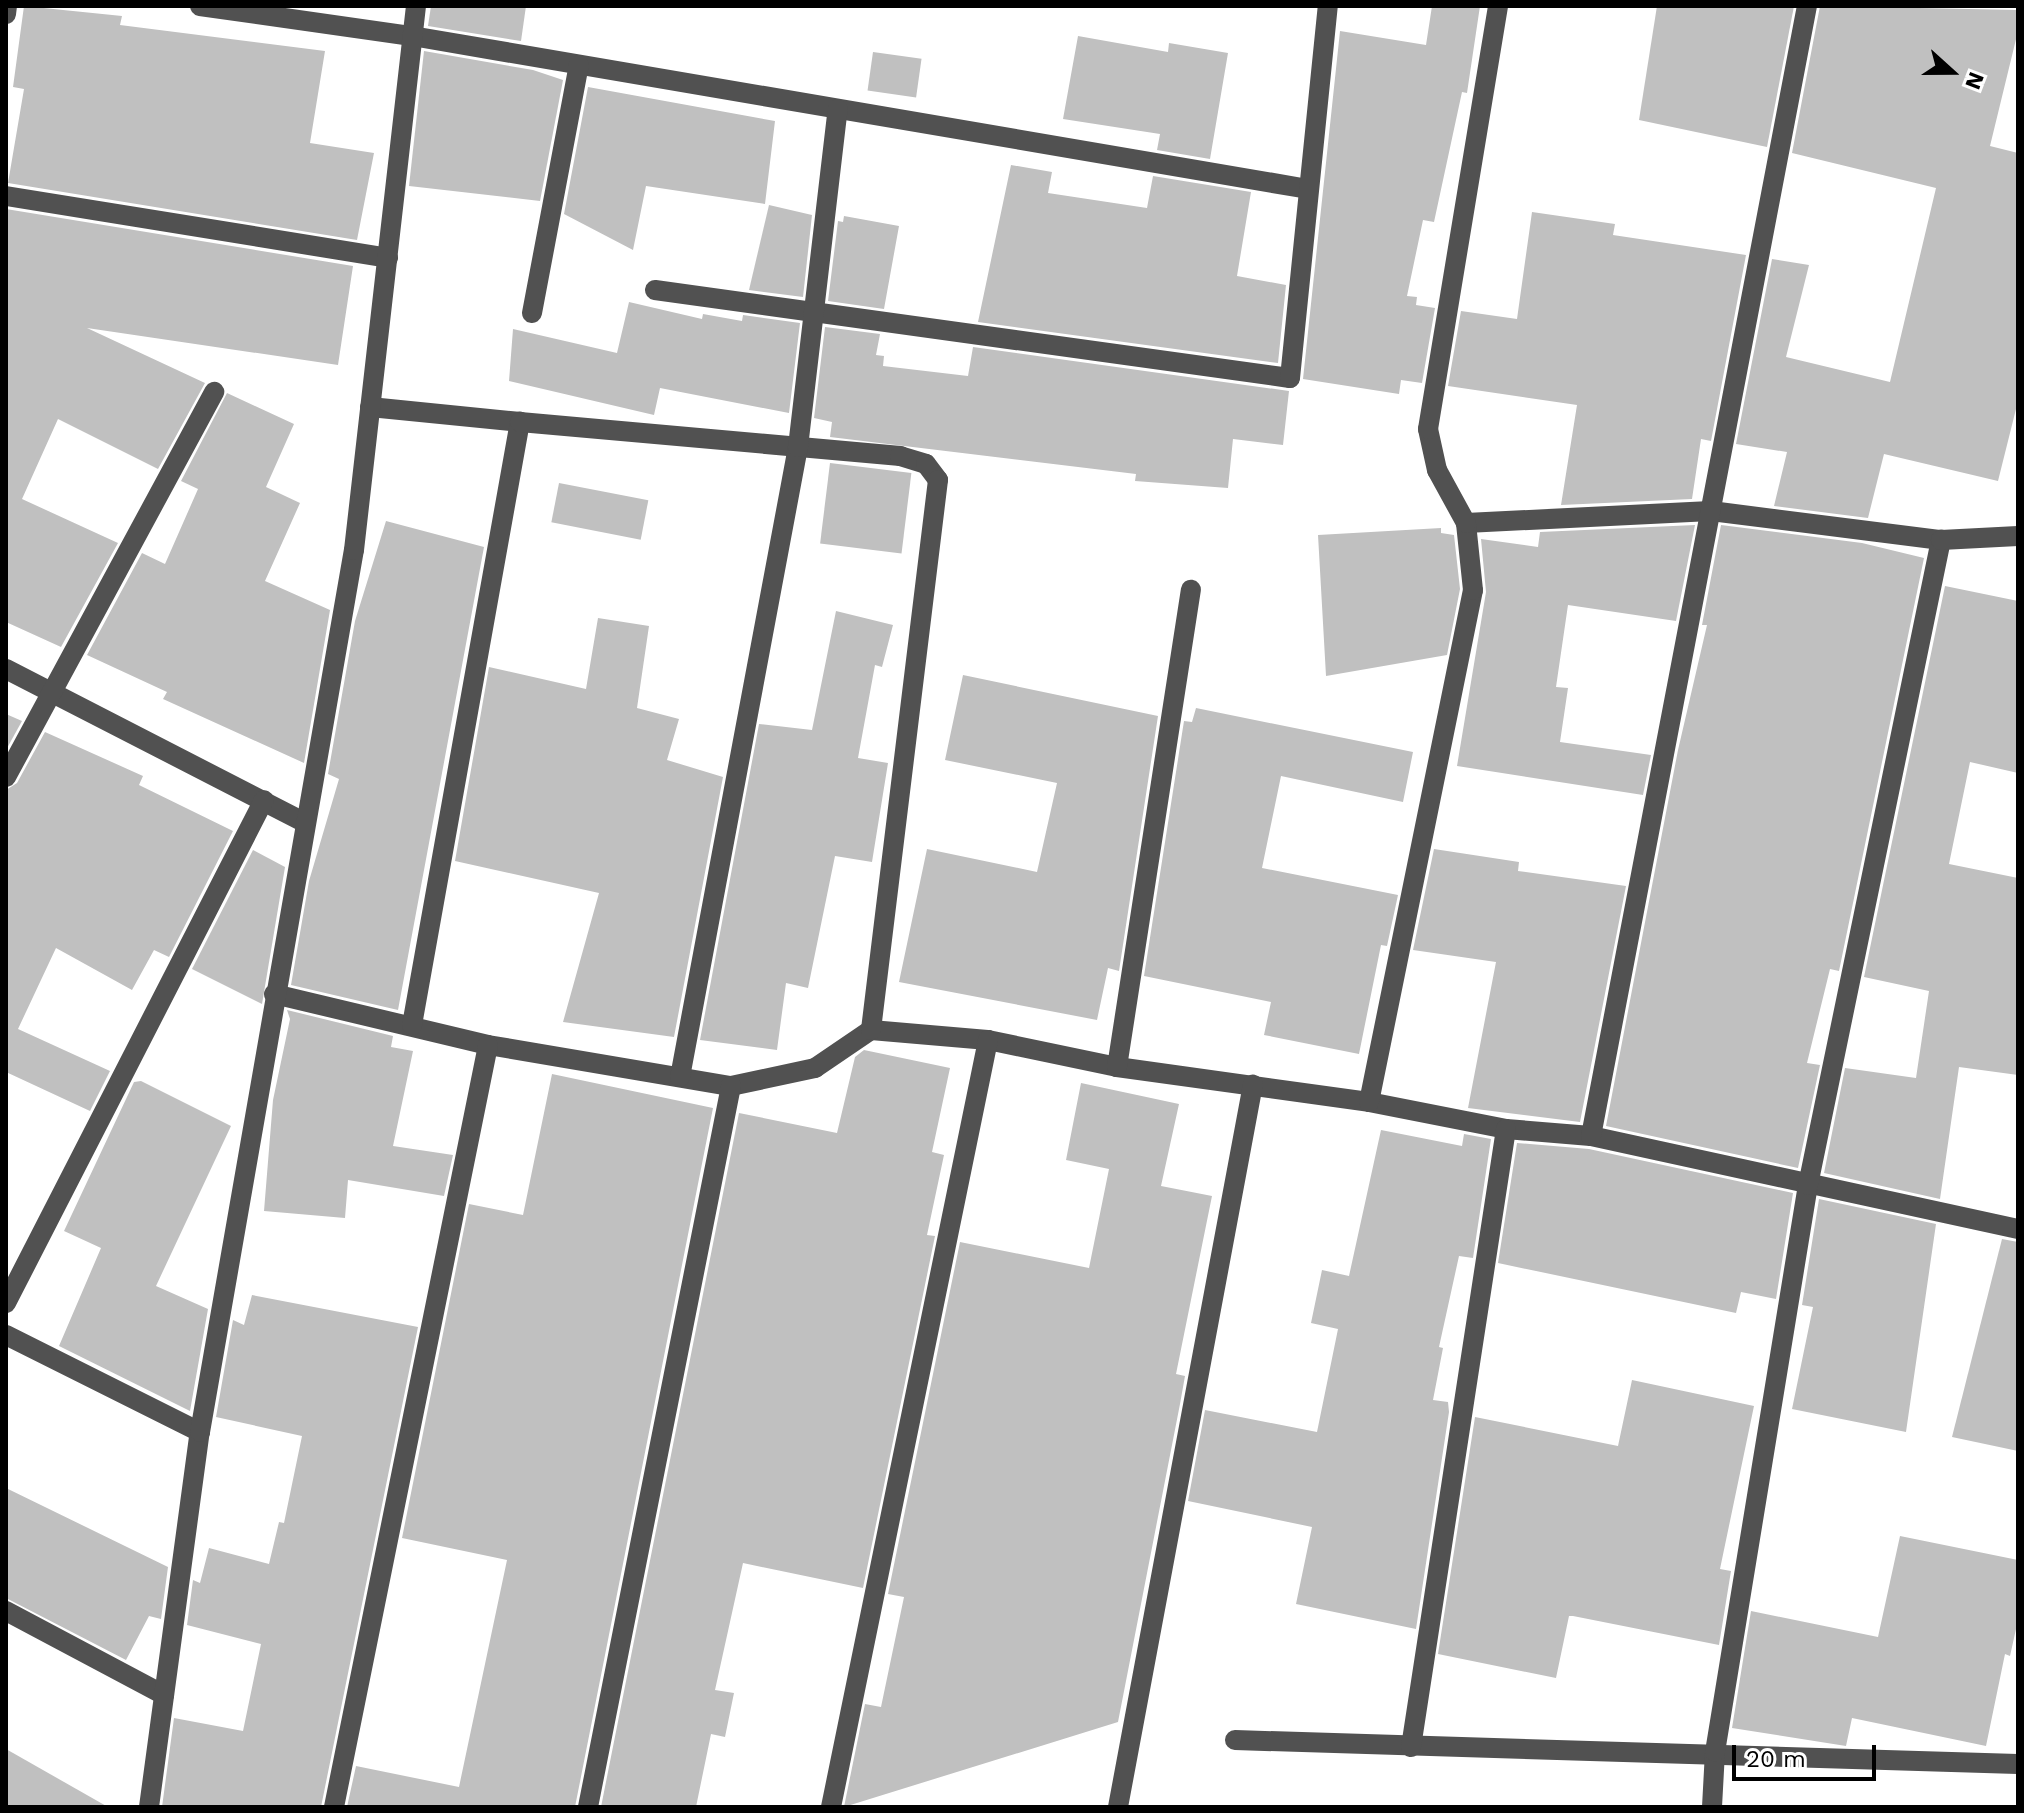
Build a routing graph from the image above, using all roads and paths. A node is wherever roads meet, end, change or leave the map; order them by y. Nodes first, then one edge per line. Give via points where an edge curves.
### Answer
1 (7, 6) edge
2 (200, 6) edge
3 (416, 6) edge
4 (1328, 6) edge
5 (1498, 6) edge
6 (1807, 6) edge
7 (6, 14) edge
8 (412, 36) junction
9 (579, 65) junction
10 (838, 109) junction
11 (1308, 189) junction
12 (6, 196) edge
13 (388, 258) junction
14 (655, 290) dead end
15 (532, 313) dead end
16 (816, 316) junction
17 (214, 392) dead end
18 (370, 407) junction
19 (520, 422) junction
20 (798, 447) junction
21 (1711, 511) junction
22 (1466, 523) junction
23 (2018, 536) edge
24 (1941, 540) junction
25 (1191, 590) dead end
26 (6, 669) edge
27 (51, 691) junction
28 (6, 777) edge
29 (264, 800) junction
30 (304, 822) junction
31 (274, 994) junction
32 (412, 1025) junction
33 (871, 1030) junction
34 (988, 1040) junction
35 (488, 1045) junction
36 (1117, 1067) junction
37 (680, 1077) junction
38 (1253, 1084) junction
39 (731, 1086) junction
40 (1369, 1102) junction
41 (1506, 1129) junction
42 (1591, 1136) junction
43 (1808, 1185) junction
44 (2018, 1229) edge
45 (6, 1303) edge
46 (6, 1335) edge
47 (200, 1432) junction
48 (6, 1611) edge
49 (164, 1695) junction
50 (1235, 1740) dead end
51 (2018, 1742) edge
52 (1411, 1747) junction
53 (1715, 1752) junction
54 (2016, 1764) edge
55 (149, 1807) edge
56 (334, 1807) edge
57 (588, 1807) edge
58 (831, 1807) edge
59 (1118, 1807) edge
60 (1712, 1807) edge

1 - 7 street
2 - 8 street
3 - 8 street
4 - 11 street
5 - 22 street via 1428,429 1437,470
6 - 21 street
8 - 9 street
8 - 13 street
9 - 10 street
9 - 15 street
10 - 11 street
10 - 16 street
11 - 16 street via 1290,378
12 - 13 street
13 - 18 street
14 - 16 street
16 - 20 street
17 - 27 street
18 - 19 street
18 - 30 street via 354,550
19 - 20 street
19 - 32 street
20 - 33 street via 900,456 926,464 938,480
20 - 37 street
21 - 22 street
21 - 24 street
21 - 42 street
22 - 40 street via 1473,590
23 - 24 street
24 - 43 street
25 - 36 street
26 - 27 street
27 - 28 street
27 - 29 street
29 - 30 street
29 - 45 street
30 - 31 street
31 - 32 street
31 - 47 street
32 - 35 street
33 - 34 street
33 - 39 street via 815,1068
34 - 36 street
34 - 58 street
35 - 37 street
35 - 56 street
36 - 38 street
37 - 39 street
38 - 40 street
38 - 59 street
39 - 57 street
40 - 41 street
41 - 42 street
41 - 52 street
42 - 43 street
43 - 44 street
43 - 53 street
46 - 47 street
47 - 49 street
48 - 49 street
49 - 55 street
50 - 52 street
51 - 54 street
52 - 53 street
53 - 54 street
53 - 60 street

